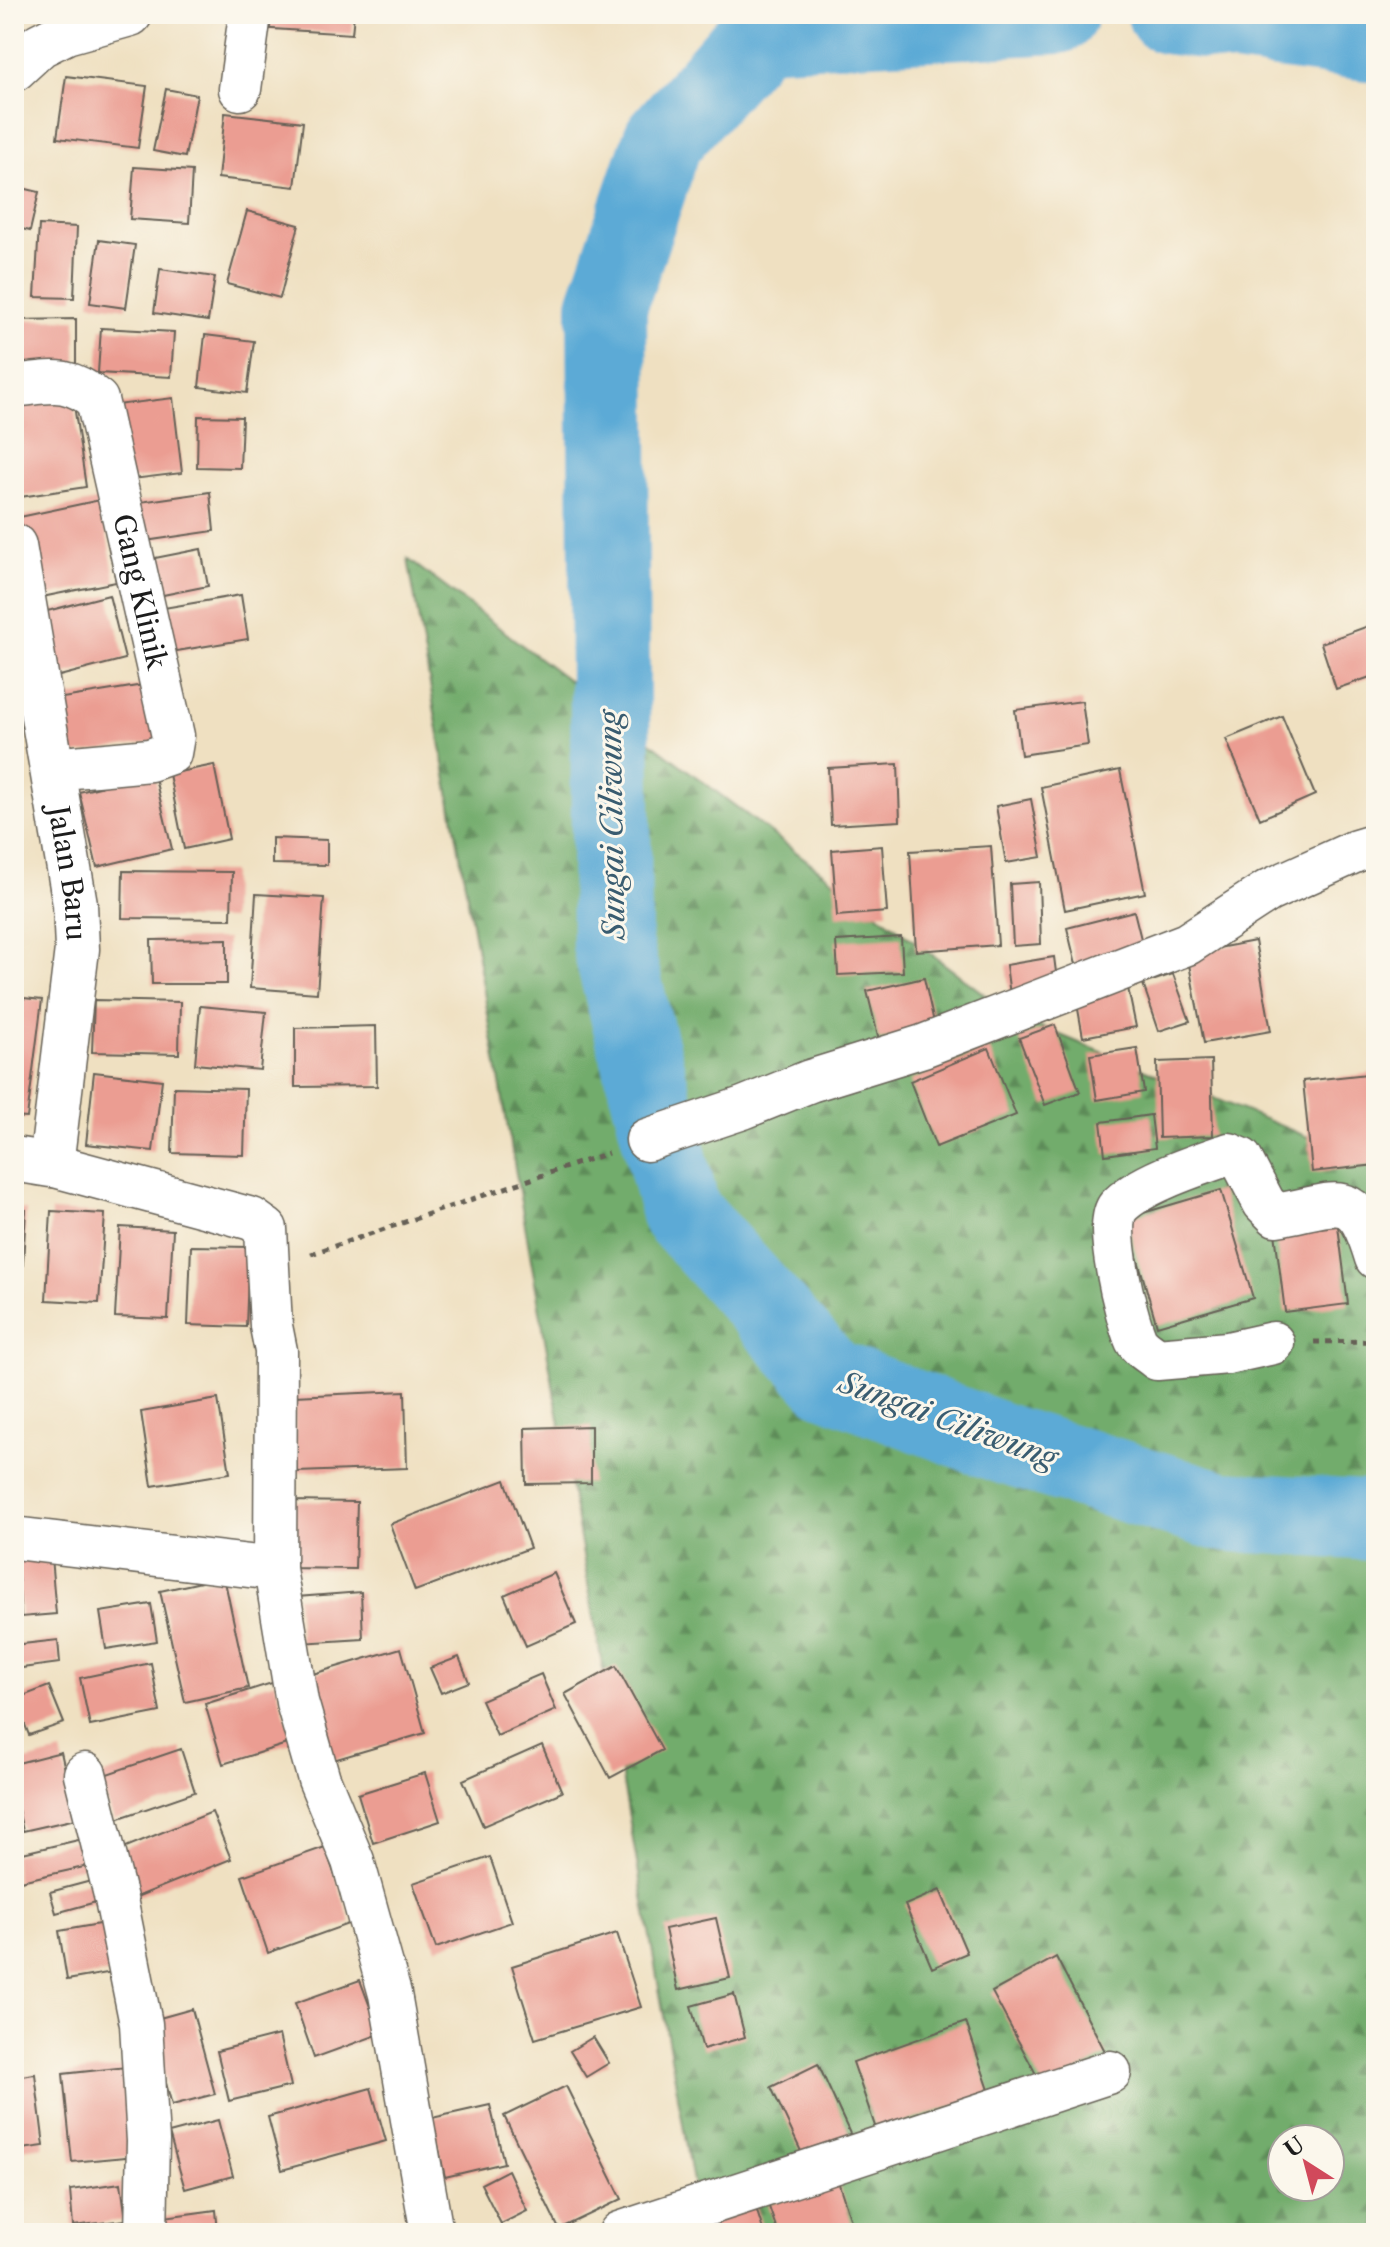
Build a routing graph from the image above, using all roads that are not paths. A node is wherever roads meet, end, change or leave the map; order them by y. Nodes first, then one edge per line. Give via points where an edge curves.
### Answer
1 (130, 14) edge
2 (250, 14) edge
3 (14, 69) edge
4 (240, 89) dead end
5 (14, 386) edge
6 (14, 546) edge
7 (52, 769) junction
8 (1376, 845) edge
9 (647, 1140) road end
10 (33, 1162) edge
11 (1376, 1258) edge
12 (1273, 1343) road end
13 (14, 1538) edge
14 (275, 1569) junction
15 (85, 1774) dead end
16 (1110, 2072) dead end
17 (146, 2233) edge
18 (432, 2233) edge
19 (620, 2233) edge

1 - 3 street via 66,32 40,45
2 - 4 street
5 - 7 street, Gang Klinik via 55,381 79,385 97,400 173,736 170,753 150,760
6 - 7 street, Jalan Baru
7 - 10 street, Jalan Baru via 75,904 77,949
8 - 9 street via 1268,891 1187,944 923,1046
10 - 14 street via 252,1219 266,1229 276,1351
11 - 12 street via 1367,1227 1355,1210 1343,1203 1276,1215 1241,1159 1229,1154 1138,1191 1116,1208 1112,1226 1118,1271 1136,1342 1157,1359
13 - 14 street
14 - 18 street via 297,1702 319,1779 353,1861 390,1994
15 - 17 street via 141,2024 148,2141
16 - 19 street

